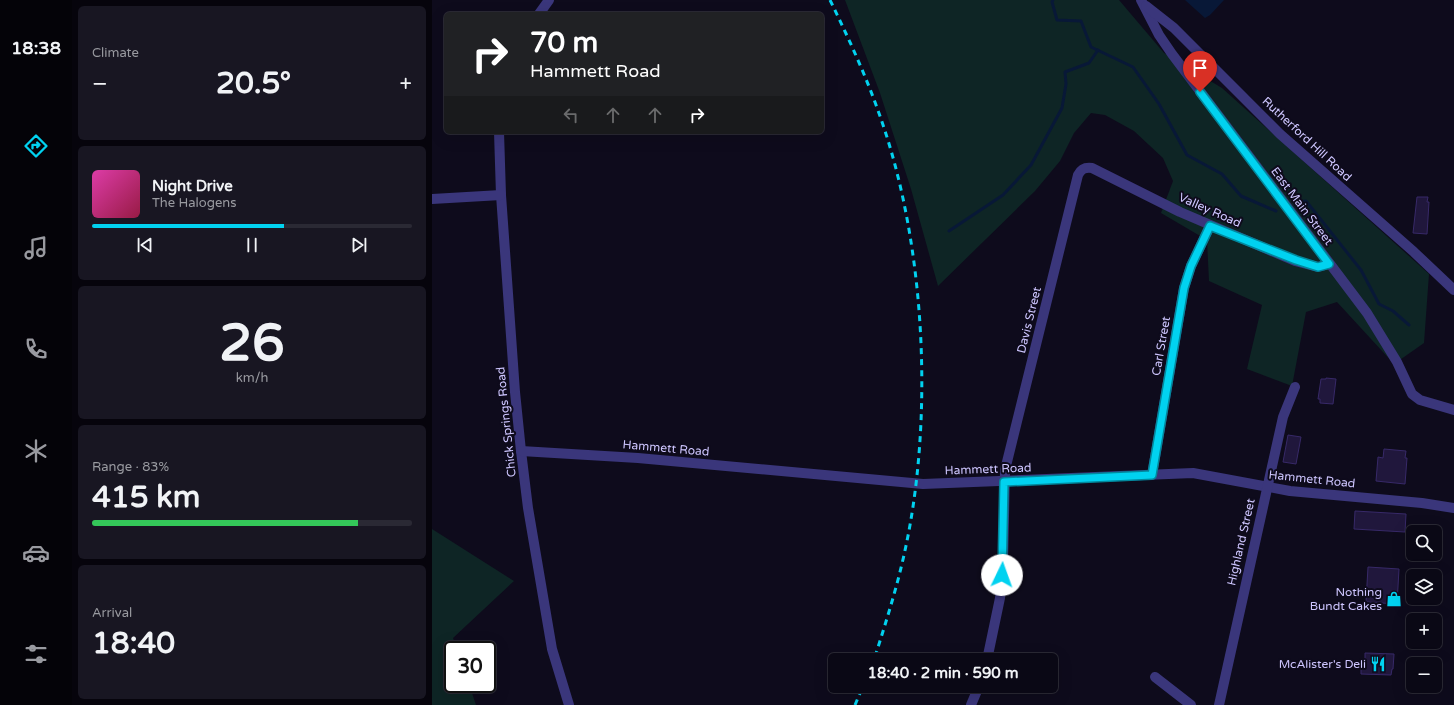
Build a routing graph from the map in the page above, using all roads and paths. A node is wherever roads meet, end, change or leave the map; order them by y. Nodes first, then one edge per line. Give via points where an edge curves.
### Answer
1 (549, 0) edge
2 (1142, 2) edge
3 (540, 12) edge
4 (499, 134) edge
5 (1084, 168) joint
6 (501, 195) junction
7 (432, 199) edge
8 (1210, 226) junction
9 (1329, 264) junction
10 (1454, 290) edge
11 (1295, 387) dead end
12 (1454, 410) edge
13 (521, 451) junction
14 (1152, 475) junction
15 (1004, 482) junction
16 (1267, 487) junction
17 (1454, 508) edge
18 (989, 653) edge
19 (1155, 677) dead end
20 (975, 693) edge
21 (569, 705) edge
22 (971, 705) edge
23 (1191, 705) edge
24 (1219, 705) edge

1 - 3 street
2 - 9 street, East Main Street via 1172,54
2 - 10 street, Rutherford Hill Road via 1174,28 1280,134
4 - 6 street, Chick Springs Road
5 - 8 street, Valley Road via 1092,168
5 - 15 street, Davis Street via 1078,175
6 - 7 street
6 - 13 street, Chick Springs Road via 514,392
8 - 9 street, Valley Road via 1296,260 1318,267
8 - 14 street, Carl Street via 1191,266 1184,288
9 - 12 street, East Main Street via 1380,332 1398,362 1412,394 1420,400
11 - 16 street, Highland Street via 1283,417
13 - 15 street, Hammett Road via 638,458 923,484
13 - 21 street, Chick Springs Road via 552,650
14 - 15 street, Hammett Road
14 - 16 street, Hammett Road via 1193,473
15 - 18 street, Davis Street via 1001,591
16 - 17 street, Hammett Road
16 - 24 street, Highland Street
19 - 23 street
20 - 22 street

